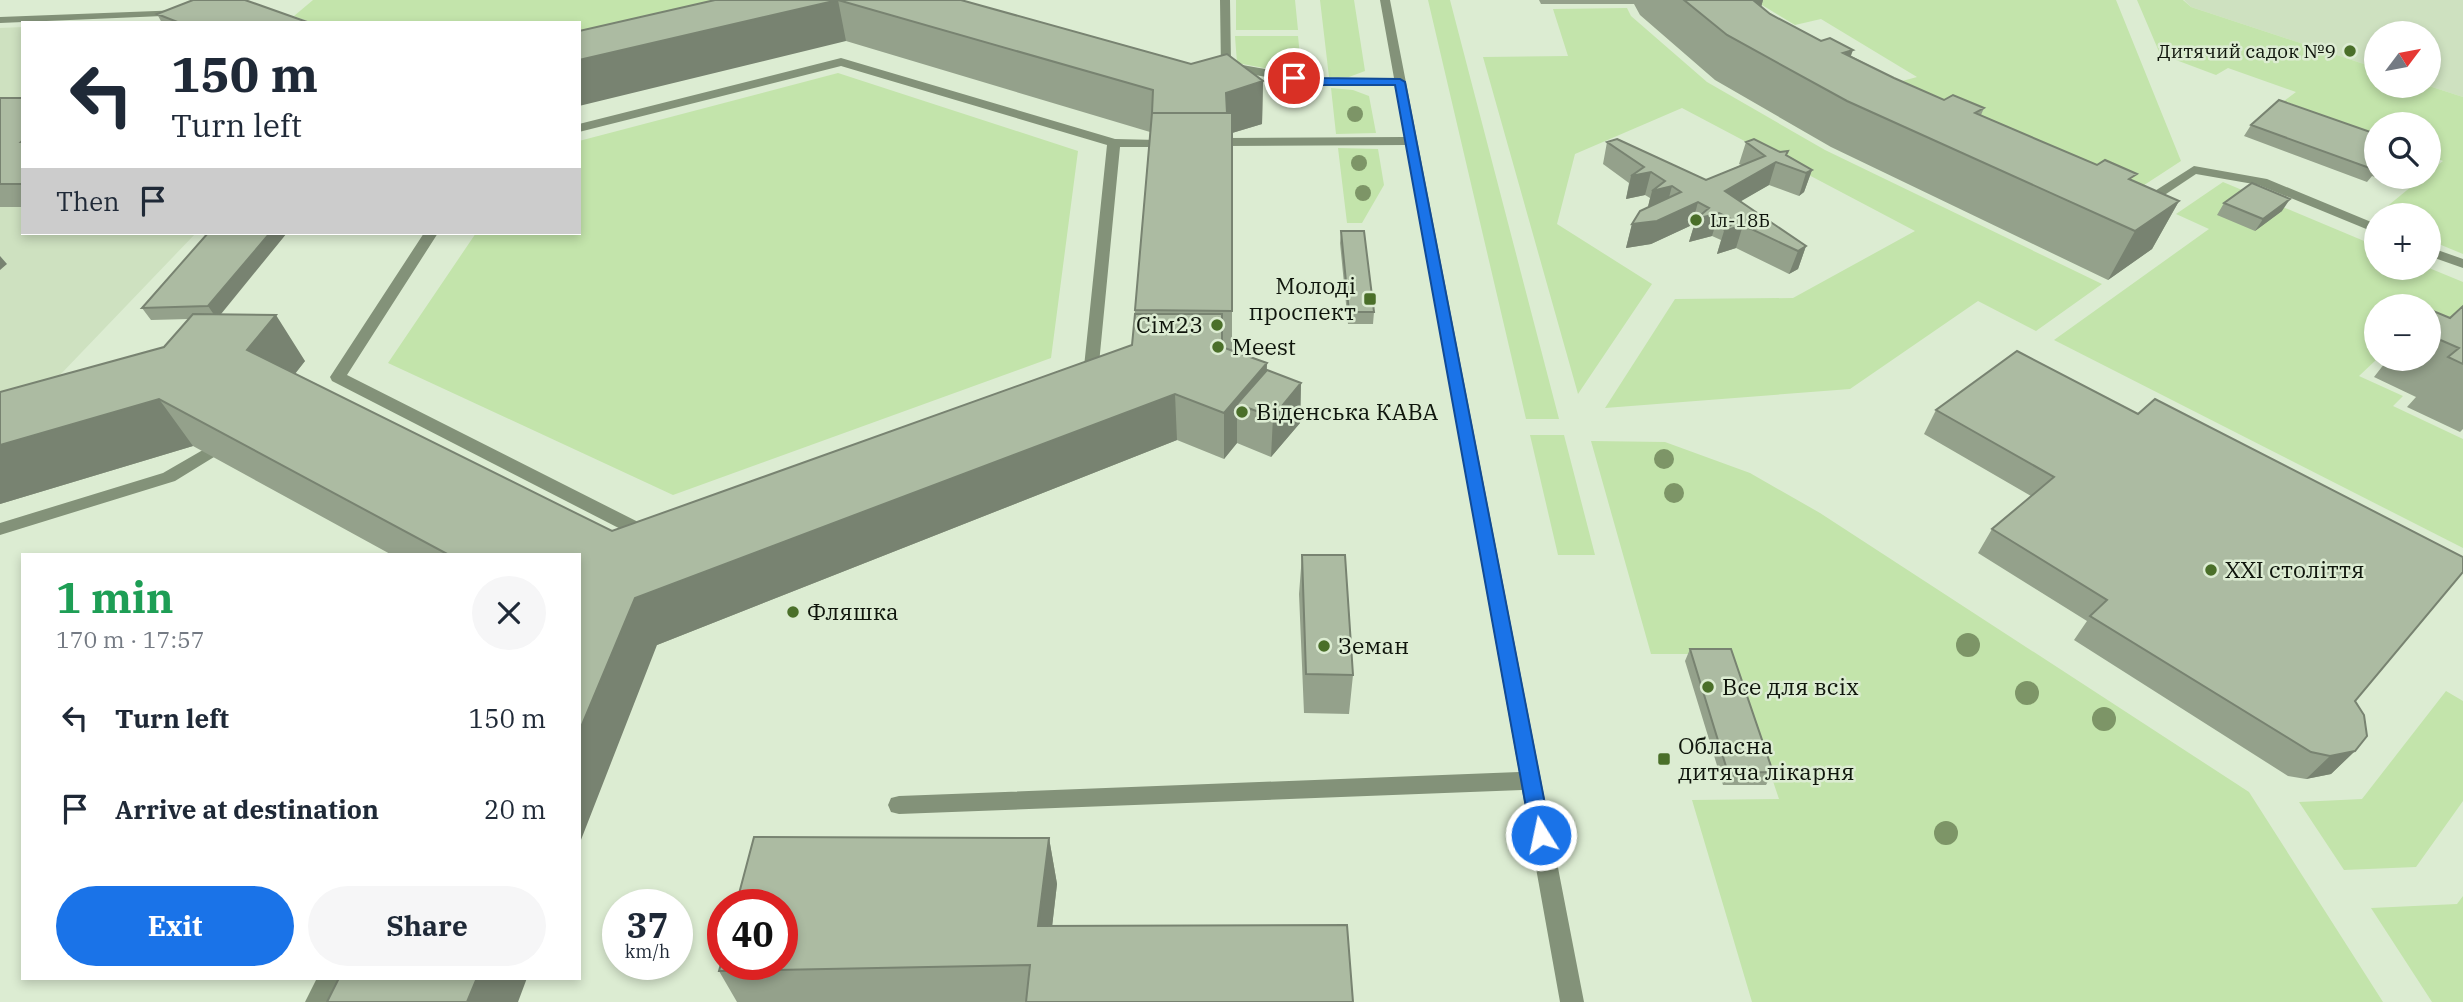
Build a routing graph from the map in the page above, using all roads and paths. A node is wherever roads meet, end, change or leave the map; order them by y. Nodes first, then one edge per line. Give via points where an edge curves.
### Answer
1 (1225, 0) edge
2 (1385, 0) edge
3 (198, 13) edge
4 (0, 20) edge
5 (1400, 82) junction
6 (581, 127) edge
7 (1411, 141) junction
8 (1226, 142) edge
9 (1114, 143) junction
10 (1153, 143) edge
11 (2132, 198) edge
12 (2364, 224) edge
13 (431, 235) edge
14 (2441, 256) edge
15 (2463, 264) edge
16 (1066, 380) edge
17 (208, 453) edge
18 (0, 528) edge
19 (664, 531) edge
20 (1531, 781) junction
21 (899, 805) dead end
22 (329, 980) edge
23 (317, 1002) edge
24 (1572, 1002) edge

1 - 5 street via 1219,69 1317,82
2 - 5 street
3 - 4 street
5 - 7 street
6 - 9 street via 841,62
7 - 8 street
7 - 20 street
9 - 10 street
9 - 16 street via 1098,370
11 - 12 street via 2144,204 2194,170 2262,182
13 - 19 street via 332,380 651,536
14 - 15 street
17 - 18 street via 169,477
20 - 21 street
20 - 24 street
22 - 23 street

